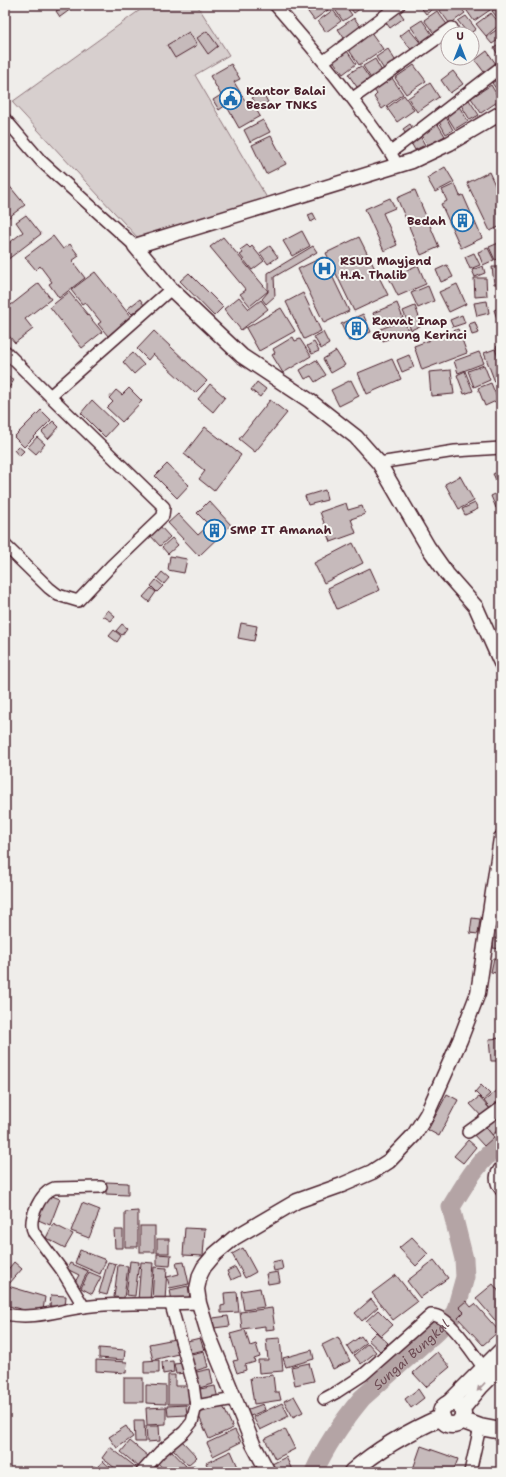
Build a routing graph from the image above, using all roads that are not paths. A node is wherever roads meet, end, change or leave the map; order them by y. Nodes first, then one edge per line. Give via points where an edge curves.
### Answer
1 (275, 5) edge
2 (398, 5) edge
3 (440, 36) edge
4 (324, 61) junction
5 (501, 67) edge
6 (353, 98) junction
7 (501, 113) edge
8 (5, 119) edge
9 (391, 152) junction
10 (397, 165) junction
11 (135, 246) junction
12 (172, 289) junction
13 (5, 351) edge
14 (50, 396) junction
15 (501, 448) edge
16 (379, 463) junction
17 (5, 545) edge
18 (501, 663) edge
19 (501, 838) edge
20 (501, 1108) edge
21 (468, 1132) dead end
22 (501, 1167) edge
23 (101, 1187) dead end
24 (501, 1190) edge
25 (199, 1303) junction
26 (172, 1305) junction
27 (84, 1307) junction
28 (5, 1314) edge
29 (501, 1350) edge
30 (484, 1367) junction
31 (501, 1367) edge
32 (234, 1399) junction
33 (324, 1399) dead end
34 (196, 1406) junction
35 (453, 1413) junction
36 (480, 1427) junction
37 (501, 1431) edge
38 (142, 1472) edge
39 (268, 1472) edge
40 (352, 1472) edge
41 (470, 1472) edge

1 - 4 street
2 - 4 street
3 - 6 street
4 - 6 street
5 - 9 street
6 - 9 street
7 - 10 main road via 450,143 412,161
8 - 11 street via 41,161
9 - 10 street
10 - 11 main road
11 - 12 main road
12 - 14 street
12 - 16 main road via 242,356 310,401 356,437
13 - 14 street
14 - 17 street via 164,508 164,512 78,601 58,595
15 - 16 street via 455,451
16 - 18 main road via 446,574 476,607
19 - 25 main road via 478,993 427,1114 414,1135 389,1161 372,1172 297,1201 224,1245 200,1275 197,1289
20 - 21 street
22 - 24 street via 496,1178
23 - 27 street via 50,1189 43,1195 32,1219 31,1227 34,1233 61,1269
25 - 26 street
25 - 32 main road
26 - 27 street
26 - 34 street
27 - 28 street via 36,1316
29 - 30 main road
30 - 33 street via 453,1327 442,1317 431,1315 362,1375
30 - 35 main road
31 -> 35 main road
32 - 34 street
32 - 39 main road
34 - 38 street via 192,1422 184,1432 160,1452
35 - 36 highway
35 - 40 highway via 422,1426 377,1453
36 - 37 highway
36 - 41 street

